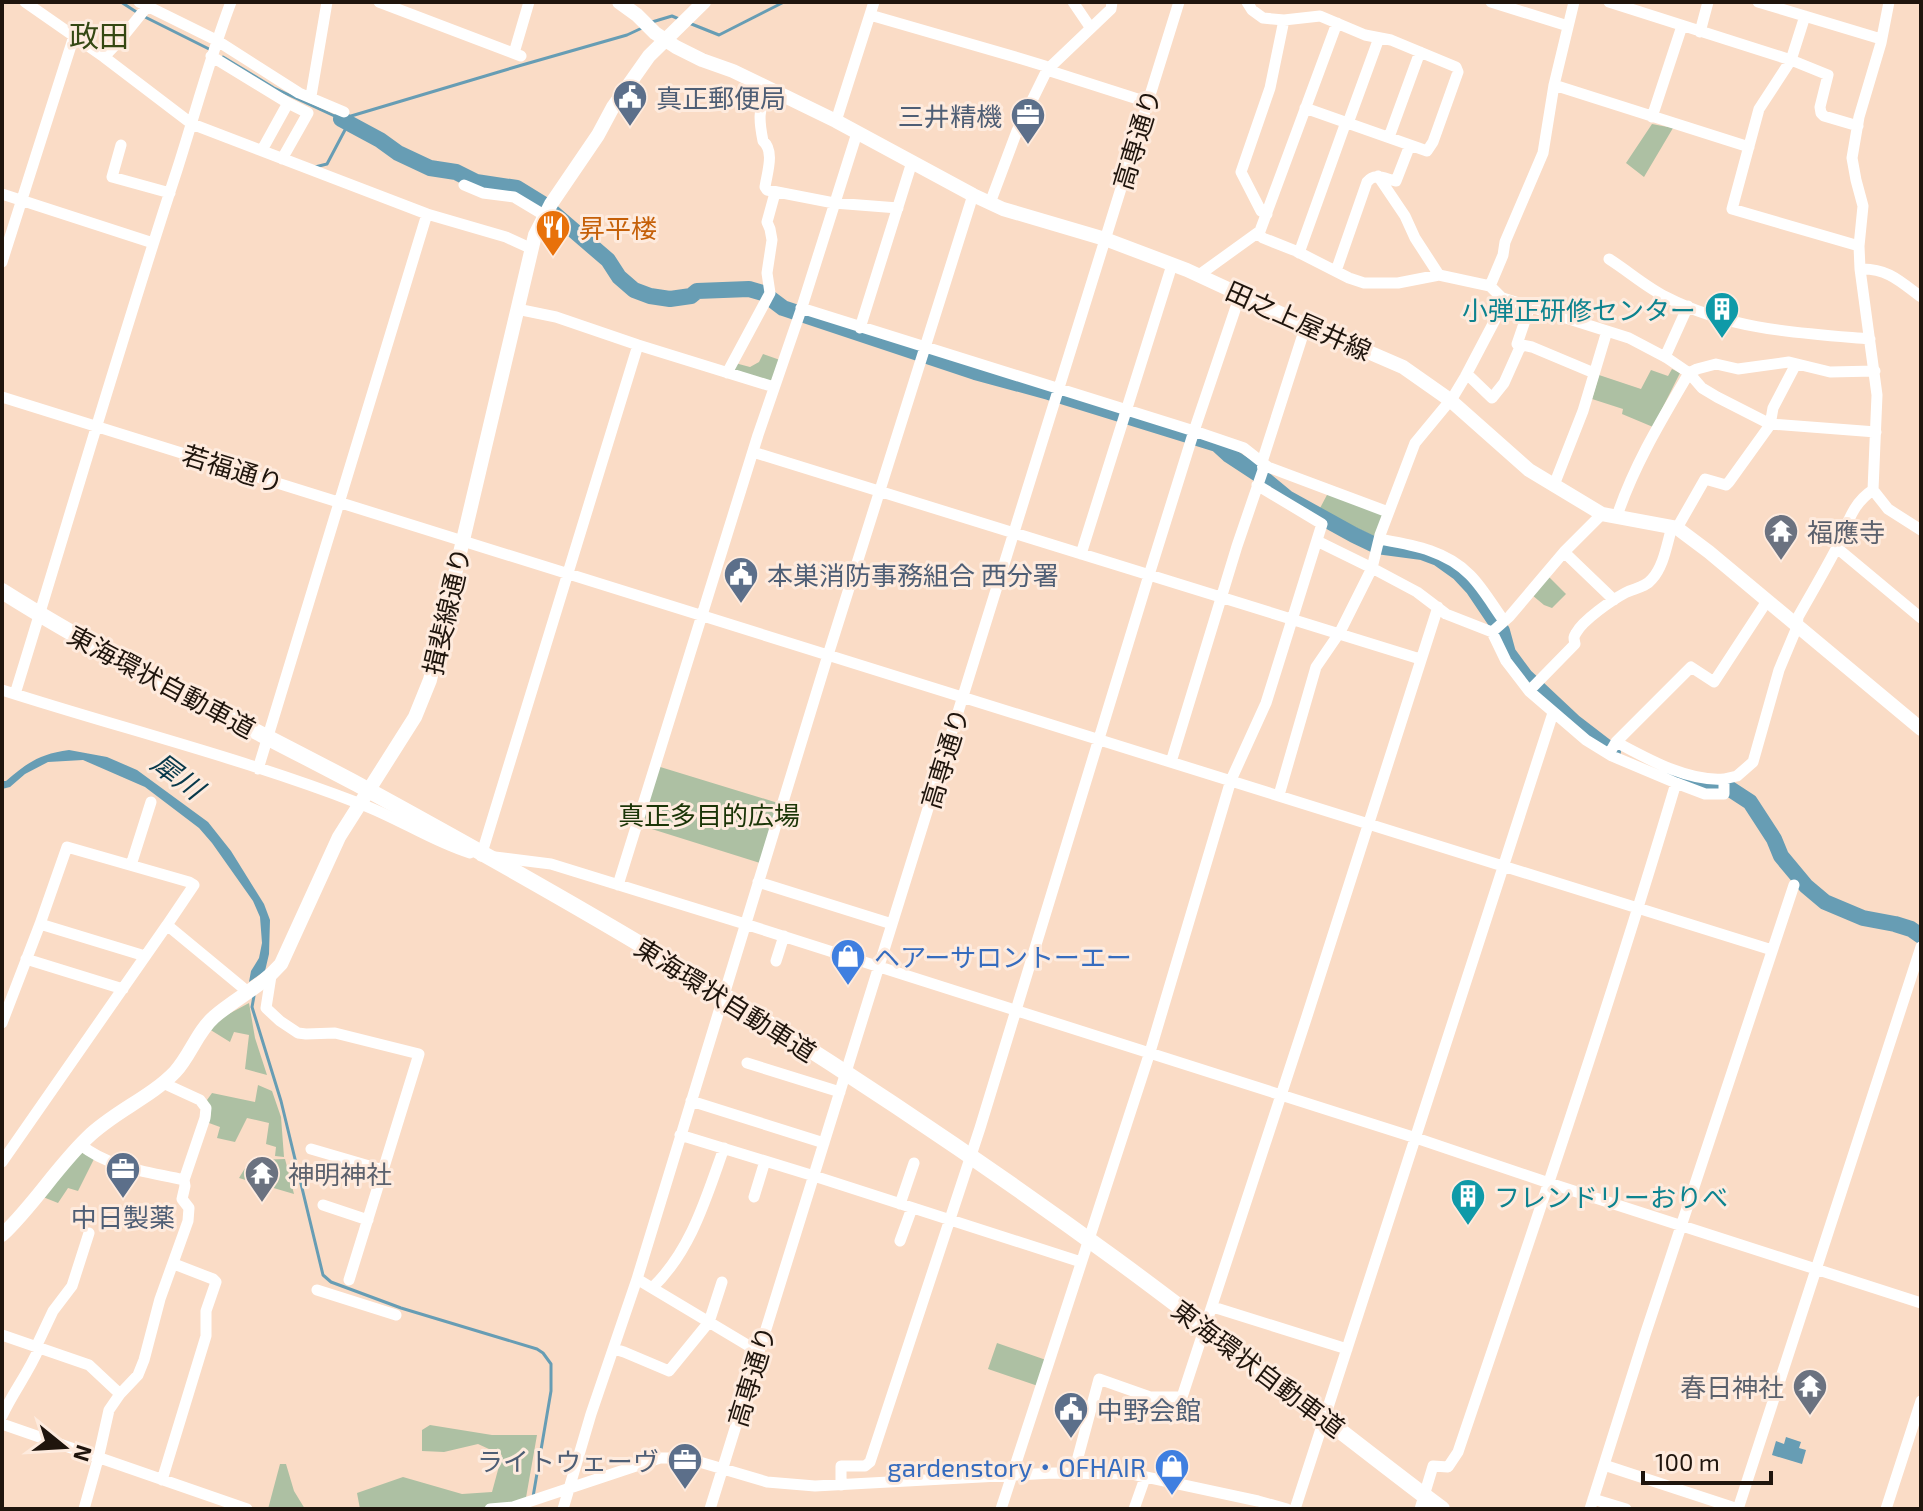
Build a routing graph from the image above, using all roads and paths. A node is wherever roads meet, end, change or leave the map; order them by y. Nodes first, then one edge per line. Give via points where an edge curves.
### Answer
1 (25, 2) edge
2 (231, 2) edge
3 (327, 2) edge
4 (379, 2) edge
5 (529, 2) edge
6 (704, 2) edge
7 (874, 2) edge
8 (1073, 2) edge
9 (1112, 2) edge
10 (1247, 2) edge
11 (1491, 2) edge
12 (1574, 2) edge
13 (1609, 2) edge
14 (1708, 2) edge
15 (1761, 2) edge
16 (1889, 2) edge
17 (146, 3) edge
18 (1177, 3) edge
19 (628, 5) edge
20 (408, 7) edge
21 (870, 15) junction
22 (1805, 16) junction
23 (1284, 20) junction
24 (1337, 23) junction
25 (1568, 26) junction
26 (1682, 26) junction
27 (1090, 27) junction
28 (655, 32) junction
29 (1700, 32) junction
30 (74, 36) junction
31 (1379, 38) junction
32 (1881, 39) junction
33 (216, 40) junction
34 (1420, 52) junction
35 (211, 56) junction
36 (104, 57) junction
37 (1791, 60) junction
38 (1047, 70) junction
39 (1554, 85) junction
40 (768, 88) junction
41 (311, 96) junction
42 (1147, 102) junction
43 (288, 103) junction
44 (1305, 108) junction
45 (344, 112) dead end
46 (1652, 117) junction
47 (836, 121) junction
48 (1347, 122) junction
49 (192, 124) junction
50 (1858, 126) junction
51 (857, 133) junction
52 (1389, 137) junction
53 (121, 145) dead end
54 (1410, 145) junction
55 (263, 147) junction
56 (1749, 147) junction
57 (284, 156) junction
58 (912, 162) junction
59 (1378, 176) junction
60 (464, 185) dead end
61 (170, 193) junction
62 (775, 193) junction
63 (2, 194) edge
64 (973, 195) junction
65 (21, 201) junction
66 (834, 203) junction
67 (990, 203) junction
68 (898, 208) junction
69 (547, 210) junction
70 (427, 214) junction
71 (1267, 214) junction
72 (1258, 234) junction
73 (1105, 239) junction
74 (153, 243) junction
75 (1859, 246) junction
76 (530, 248) junction
77 (1299, 253) junction
78 (1609, 259) dead end
79 (2, 262) edge
80 (1172, 265) junction
81 (1860, 269) junction
82 (1336, 271) junction
83 (1199, 275) junction
84 (1439, 275) junction
85 (1490, 286) junction
86 (1240, 295) junction
87 (1921, 297) edge
88 (1506, 299) junction
89 (1530, 306) junction
90 (1688, 306) junction
91 (517, 309) junction
92 (800, 312) junction
93 (1306, 325) junction
94 (860, 328) junction
95 (1607, 331) junction
96 (1870, 339) junction
97 (638, 345) junction
98 (1521, 345) junction
99 (926, 348) junction
100 (1665, 357) junction
101 (1796, 364) junction
102 (1875, 371) junction
103 (727, 373) junction
104 (1594, 373) junction
105 (1689, 373) junction
106 (1467, 374) junction
107 (774, 387) junction
108 (1057, 393) junction
109 (2, 397) edge
110 (1450, 400) junction
111 (1127, 410) junction
112 (1770, 424) junction
113 (98, 426) junction
114 (1194, 431) junction
115 (1876, 432) junction
116 (753, 452) junction
117 (1262, 462) junction
118 (1257, 485) junction
119 (1554, 485) junction
120 (1873, 490) junction
121 (880, 491) junction
122 (339, 502) junction
123 (1388, 512) junction
124 (1609, 515) junction
125 (1674, 527) junction
126 (1921, 530) edge
127 (1013, 533) junction
128 (463, 541) junction
129 (1317, 541) junction
130 (1377, 544) junction
131 (1837, 548) junction
132 (1564, 552) junction
133 (1081, 554) junction
134 (1372, 568) junction
135 (569, 574) junction
136 (1149, 575) junction
137 (2, 591) edge
138 (1221, 598) junction
139 (1614, 600) junction
140 (1767, 601) junction
141 (1438, 607) junction
142 (701, 615) junction
143 (1921, 618) edge
144 (1292, 619) junction
145 (1504, 621) junction
146 (1797, 627) junction
147 (1492, 632) junction
148 (1339, 633) junction
149 (828, 655) junction
150 (1420, 659) junction
151 (2, 690) edge
152 (1529, 691) junction
153 (15, 694) junction
154 (962, 697) junction
155 (1553, 713) junction
156 (1921, 729) edge
157 (1099, 739) junction
158 (1616, 742) junction
159 (1609, 754) junction
160 (1171, 762) junction
161 (258, 769) junction
162 (1231, 780) junction
163 (1676, 783) junction
164 (1724, 784) junction
165 (1279, 795) junction
166 (151, 802) dead end
167 (361, 803) junction
168 (1368, 824) junction
169 (481, 856) junction
170 (131, 865) junction
171 (1503, 865) junction
172 (758, 882) junction
173 (618, 885) junction
174 (1794, 885) dead end
175 (1639, 907) junction
176 (40, 924) junction
177 (745, 924) junction
178 (892, 924) junction
179 (167, 925) junction
180 (784, 936) junction
181 (1921, 947) edge
182 (1772, 950) junction
183 (145, 956) junction
184 (26, 959) junction
185 (776, 961) dead end
186 (880, 966) junction
187 (271, 976) junction
188 (123, 989) junction
189 (248, 992) junction
190 (1017, 1010) junction
191 (2, 1023) edge
192 (1150, 1052) junction
193 (747, 1063) dead end
194 (163, 1083) junction
195 (840, 1092) junction
196 (1282, 1095) junction
197 (691, 1101) junction
198 (680, 1135) junction
199 (1416, 1138) junction
200 (824, 1143) junction
201 (81, 1145) junction
202 (724, 1148) junction
203 (311, 1149) dead end
204 (765, 1161) junction
205 (2, 1162) edge
206 (914, 1163) dead end
207 (383, 1170) junction
208 (814, 1176) junction
209 (184, 1180) junction
210 (1549, 1183) junction
211 (754, 1197) dead end
212 (900, 1204) junction
213 (323, 1205) dead end
214 (912, 1208) junction
215 (368, 1220) junction
216 (949, 1220) junction
217 (1682, 1226) junction
218 (89, 1233) dead end
219 (2, 1235) edge
220 (900, 1241) dead end
221 (1081, 1262) junction
222 (174, 1264) junction
223 (1816, 1269) junction
224 (637, 1279) junction
225 (349, 1280) dead end
226 (722, 1282) dead end
227 (652, 1288) junction
228 (317, 1290) dead end
229 (1921, 1303) edge
230 (1213, 1307) junction
231 (396, 1315) dead end
232 (709, 1322) junction
233 (2, 1335) edge
234 (37, 1347) junction
235 (614, 1349) junction
236 (1347, 1349) junction
237 (759, 1352) junction
238 (120, 1394) junction
239 (1921, 1401) edge
240 (2, 1416) edge
241 (2, 1424) edge
242 (98, 1459) junction
243 (1604, 1465) junction
244 (722, 1470) junction
245 (1074, 1472) junction
246 (1013, 1475) junction
247 (1145, 1478) junction
248 (162, 1480) junction
249 (841, 1485) junction
250 (569, 1487) junction
251 (1592, 1504) edge
252 (84, 1509) edge
253 (247, 1509) edge
254 (490, 1509) edge
255 (563, 1509) edge
256 (710, 1509) edge
257 (1001, 1509) edge
258 (1134, 1509) edge
259 (1287, 1509) edge
260 (1295, 1509) edge
261 (1420, 1509) edge
262 (1440, 1509) edge
263 (1626, 1509) edge
264 (1738, 1509) edge
265 (1886, 1509) edge

1 - 30 street
2 - 33 street
3 - 41 street
4 - 20 street
5 - 20 street via 517,55
6 - 28 main road, 揖斐線通り
7 - 21 street
8 - 27 street
9 - 27 street
10 - 23 street via 1263,18
11 - 25 street
12 - 25 street
13 - 26 street
14 - 29 street
15 - 22 street
16 - 32 street
17 - 33 street
17 - 36 street
18 - 42 street, 高専通り
19 - 28 main road, 田之上屋井線
21 - 38 street
21 - 47 street
22 - 32 street
22 - 37 street
23 - 24 street via 1320,16
23 - 71 street via 1270,88 1241,172
24 - 31 street
24 - 44 street
25 - 39 street
26 - 29 street
26 - 46 street
27 - 38 street
28 - 40 main road, 田之上屋井線 via 689,54
28 - 69 main road, 揖斐線通り via 649,56
29 - 37 street
30 - 36 street
30 - 65 street
31 - 34 street
31 - 48 street
32 - 50 street
33 - 35 street
33 - 41 street
34 - 52 street
34 - 54 street via 1458,72 1433,142 1427,151
35 - 43 street
35 - 49 street
36 - 49 street
37 - 50 street via 1828,75 1820,107 1824,116
37 - 56 street via 1759,109
38 - 42 street
38 - 67 street
39 - 46 street
39 - 85 street via 1543,153
40 - 47 main road, 田之上屋井線
40 - 62 street via 759,120 770,150 765,187
41 - 45 street
42 - 73 street, 高専通り
43 - 55 street
43 - 57 street via 308,113
44 - 48 street
44 - 71 street
46 - 56 street
47 - 51 main road, 田之上屋井線
48 - 52 street
48 - 77 street
49 - 55 street
49 - 61 street
50 - 75 street via 1852,158 1863,206
51 - 58 main road, 田之上屋井線
51 - 66 street
52 - 54 street
53 - 61 street via 112,177
54 - 59 street via 1398,179
55 - 57 street
56 - 75 street via 1732,209
57 - 70 street
58 - 64 main road, 田之上屋井線
58 - 68 street
59 - 82 street via 1367,182
59 - 84 street
60 - 69 street
61 - 74 street
62 - 66 street
62 - 103 street via 767,222 772,240 770,293
63 - 65 street
64 - 67 main road, 田之上屋井線
64 - 99 street
65 - 74 street
65 - 79 street
66 - 68 street
66 - 92 street
67 - 73 main road, 田之上屋井線
68 - 94 street
69 - 76 main road, 揖斐線通り
70 - 76 street
70 - 122 street
71 - 72 street
72 - 77 street
72 - 83 street
73 - 80 main road, 田之上屋井線
73 - 108 street, 高専通り
74 - 113 street
75 - 81 street
76 - 91 main road, 揖斐線通り
77 - 82 street
78 - 90 street
80 - 83 main road, 田之上屋井線
80 - 111 street
81 - 87 street via 1877,269
81 - 96 street
82 - 84 street via 1364,283
83 - 86 main road, 田之上屋井線
84 - 85 street
85 - 88 street
86 - 93 main road, 田之上屋井線
86 - 114 street
88 - 89 street
88 - 106 street
89 - 95 street
89 - 98 street via 1517,344
90 - 96 street via 1736,324
90 - 100 street
91 - 97 street
91 - 128 main road, 揖斐線通り
92 - 94 street
92 - 107 street
93 - 110 main road, 田之上屋井線 via 1403,367
93 - 117 street
94 - 99 street
95 - 100 street
95 - 104 street
96 - 102 street
97 - 103 street
97 - 135 street
98 - 104 street
98 - 106 street via 1492,398
99 - 108 street
99 - 121 street
100 - 105 street
101 - 102 street via 1830,372
101 - 105 street via 1738,369 1716,364
101 - 112 street
102 - 115 street
103 - 107 street
104 - 119 street
105 - 112 street via 1702,388
105 - 124 street
106 - 110 street
107 - 116 street
108 - 111 street
108 - 127 street, 高専通り
109 - 113 street, 若福通り
110 - 119 main road, 田之上屋井線 via 1510,455
110 - 123 street via 1415,443
111 - 114 street
111 - 133 street
112 - 115 street
112 - 125 street via 1726,485 1705,479
113 - 122 street, 若福通り
113 - 153 street
114 - 117 street via 1244,448
114 - 136 street
115 - 120 street
116 - 121 street
116 - 142 street
117 - 118 street
117 - 123 street
118 - 129 street via 1322,524
118 - 138 street
119 - 124 main road, 田之上屋井線
120 - 126 street via 1888,509
120 - 131 street via 1853,510
121 - 127 street
121 - 149 street
122 - 128 street, 若福通り
122 - 161 street
123 - 130 street
124 - 125 main road, 田之上屋井線
124 - 132 street
125 - 139 street via 1653,579
125 - 140 main road, 田之上屋井線
127 - 133 street
127 - 154 street, 高専通り
128 - 135 street, 若福通り
128 - 167 main road, 揖斐線通り via 423,701
129 - 134 street
129 - 144 street
130 - 134 street
130 - 145 street via 1423,547 1442,555 1470,574
131 - 143 street
131 - 146 street
132 - 139 street
132 - 145 street
133 - 136 street
134 - 141 street
134 - 148 street
135 - 142 street, 若福通り
135 - 169 street
136 - 138 street
136 - 157 street
137 - 262 highway, 東海環状自動車道 via 99,649 523,875 785,1035 1111,1256
138 - 144 street
138 - 160 street
139 - 152 street via 1577,630 1575,644
140 - 146 main road, 田之上屋井線
140 - 158 street via 1714,682 1691,667
141 - 147 street
141 - 150 street
142 - 149 street, 若福通り
142 - 173 street
144 - 148 street
144 - 162 street via 1266,703
145 - 147 street
146 - 156 main road, 田之上屋井線
146 - 164 street via 1753,762
147 - 152 street
148 - 150 street
148 - 165 street via 1316,667
149 - 154 street, 若福通り
149 - 172 street
150 - 168 street
151 - 153 street
152 - 155 street
153 - 161 street
154 - 157 street, 若福通り
154 - 178 street, 高専通り
155 - 159 street
155 - 171 street
157 - 160 street, 若福通り
157 - 190 street
158 - 159 street
158 - 164 street via 1696,778
159 - 163 street
160 - 162 street, 若福通り
161 - 167 street
162 - 165 street, 若福通り
162 - 192 street
163 - 164 street via 1705,794 1724,794
163 - 175 street
165 - 168 street, 若福通り
166 - 170 street
167 - 169 street via 441,843
167 - 187 main road, 揖斐線通り
168 - 171 street, 若福通り
168 - 196 street
169 - 173 street via 551,864
170 - 176 street via 67,847
170 - 179 street via 194,885
171 - 175 street, 若福通り
171 - 199 street
172 - 177 street
172 - 178 street
173 - 177 street
174 - 182 street
175 - 182 street, 若福通り
175 - 210 street
176 - 183 street
176 - 184 street
177 - 180 street
177 - 197 street
178 - 186 street, 高専通り
179 - 183 street
179 - 189 street
180 - 185 street
180 - 186 street
181 - 223 street
182 - 217 street
183 - 188 street
184 - 188 street
184 - 191 street
186 - 190 street
186 - 195 street, 高専通り
187 - 189 main road
187 - 207 street via 266,1008 298,1033 335,1033 419,1054
188 - 205 street
189 - 194 main road via 211,1019
190 - 192 street
190 - 216 street
192 - 196 street
192 - 221 street
193 - 195 street
194 - 201 main road
194 - 209 street via 206,1108
195 - 200 street, 高専通り
196 - 199 street
196 - 230 street
197 - 198 street
197 - 200 street
198 - 202 street
198 - 224 street
199 - 210 street
199 - 236 street
200 - 208 street, 高専通り
201 - 209 street via 113,1162
201 - 219 main road
202 - 204 street
202 - 227 street via 700,1217
203 - 207 street
204 - 208 street
204 - 211 street
206 - 212 street
207 - 215 street
208 - 212 street
208 - 237 street, 高専通り
209 - 222 street via 188,1221
210 - 217 street
210 - 261 street via 1458,1452 1448,1467 1433,1466
212 - 214 street
213 - 215 street
214 - 216 street
214 - 220 street
215 - 225 street
216 - 221 street
216 - 249 street via 870,1462 841,1466
217 - 223 street
217 - 243 street
218 - 234 street via 72,1286 53,1311
221 - 246 street
222 - 238 street via 138,1375
222 - 248 street via 216,1282 206,1311 206,1336
223 - 229 street
223 - 264 street
224 - 227 street
224 - 235 street
226 - 232 street
227 - 232 street
228 - 231 street
230 - 236 street
230 - 245 street via 1182,1397 1150,1397 1099,1379
232 - 235 street via 669,1371
232 - 237 street
233 - 234 street
234 - 238 street via 89,1365
234 - 240 street
235 - 250 street
236 - 260 street
237 - 244 street, 高専通り
238 - 242 street via 109,1410
239 - 265 street
241 - 242 street
242 - 248 street
242 - 252 street
243 - 251 street
243 - 264 street
244 - 249 street via 767,1482
244 - 250 street via 686,1458 660,1458
244 - 256 street, 高専通り
245 - 246 street
245 - 247 street
246 - 249 street
246 - 257 street
247 - 258 street
247 - 259 street
248 - 253 street
250 - 254 street via 513,1507
250 - 255 street
251 - 263 street

